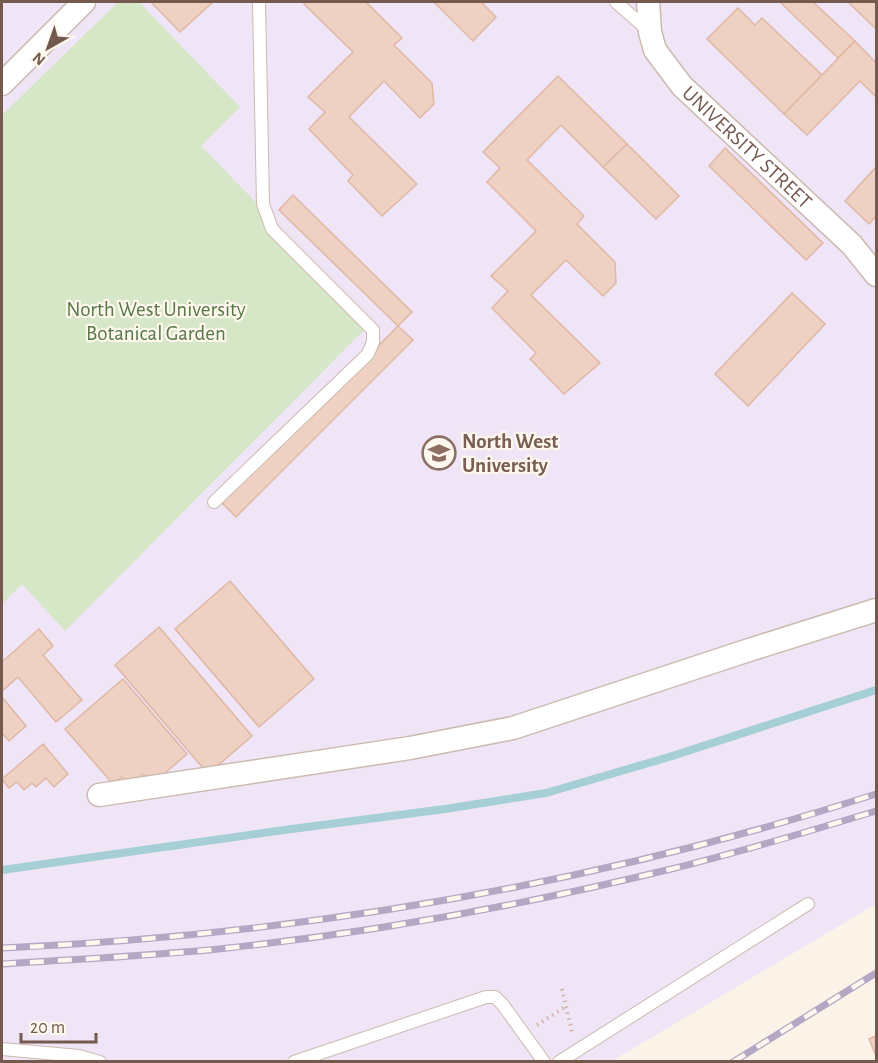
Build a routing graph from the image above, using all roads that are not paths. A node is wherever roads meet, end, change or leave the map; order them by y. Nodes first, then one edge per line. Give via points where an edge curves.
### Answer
1 (84, 2) edge
2 (259, 2) edge
3 (616, 2) edge
4 (648, 2) edge
5 (650, 32) junction
6 (2, 84) edge
7 (876, 275) edge
8 (214, 502) dead end
9 (876, 610) edge
10 (99, 795) dead end
11 (808, 904) dead end
12 (2, 1049) edge
13 (100, 1062) edge
14 (294, 1062) edge
15 (544, 1062) edge
16 (559, 1062) edge

1 - 6 street
2 - 8 lane via 263,204 272,229 373,330 373,342 368,354
3 - 5 lane
4 - 5 street, UNIVERSITY STREET
5 - 7 street, UNIVERSITY STREET via 655,50 682,86 852,245
9 - 10 street via 513,728 410,748
11 - 16 lane
12 - 13 lane via 79,1056
14 - 15 lane via 486,997 495,997 503,1005

